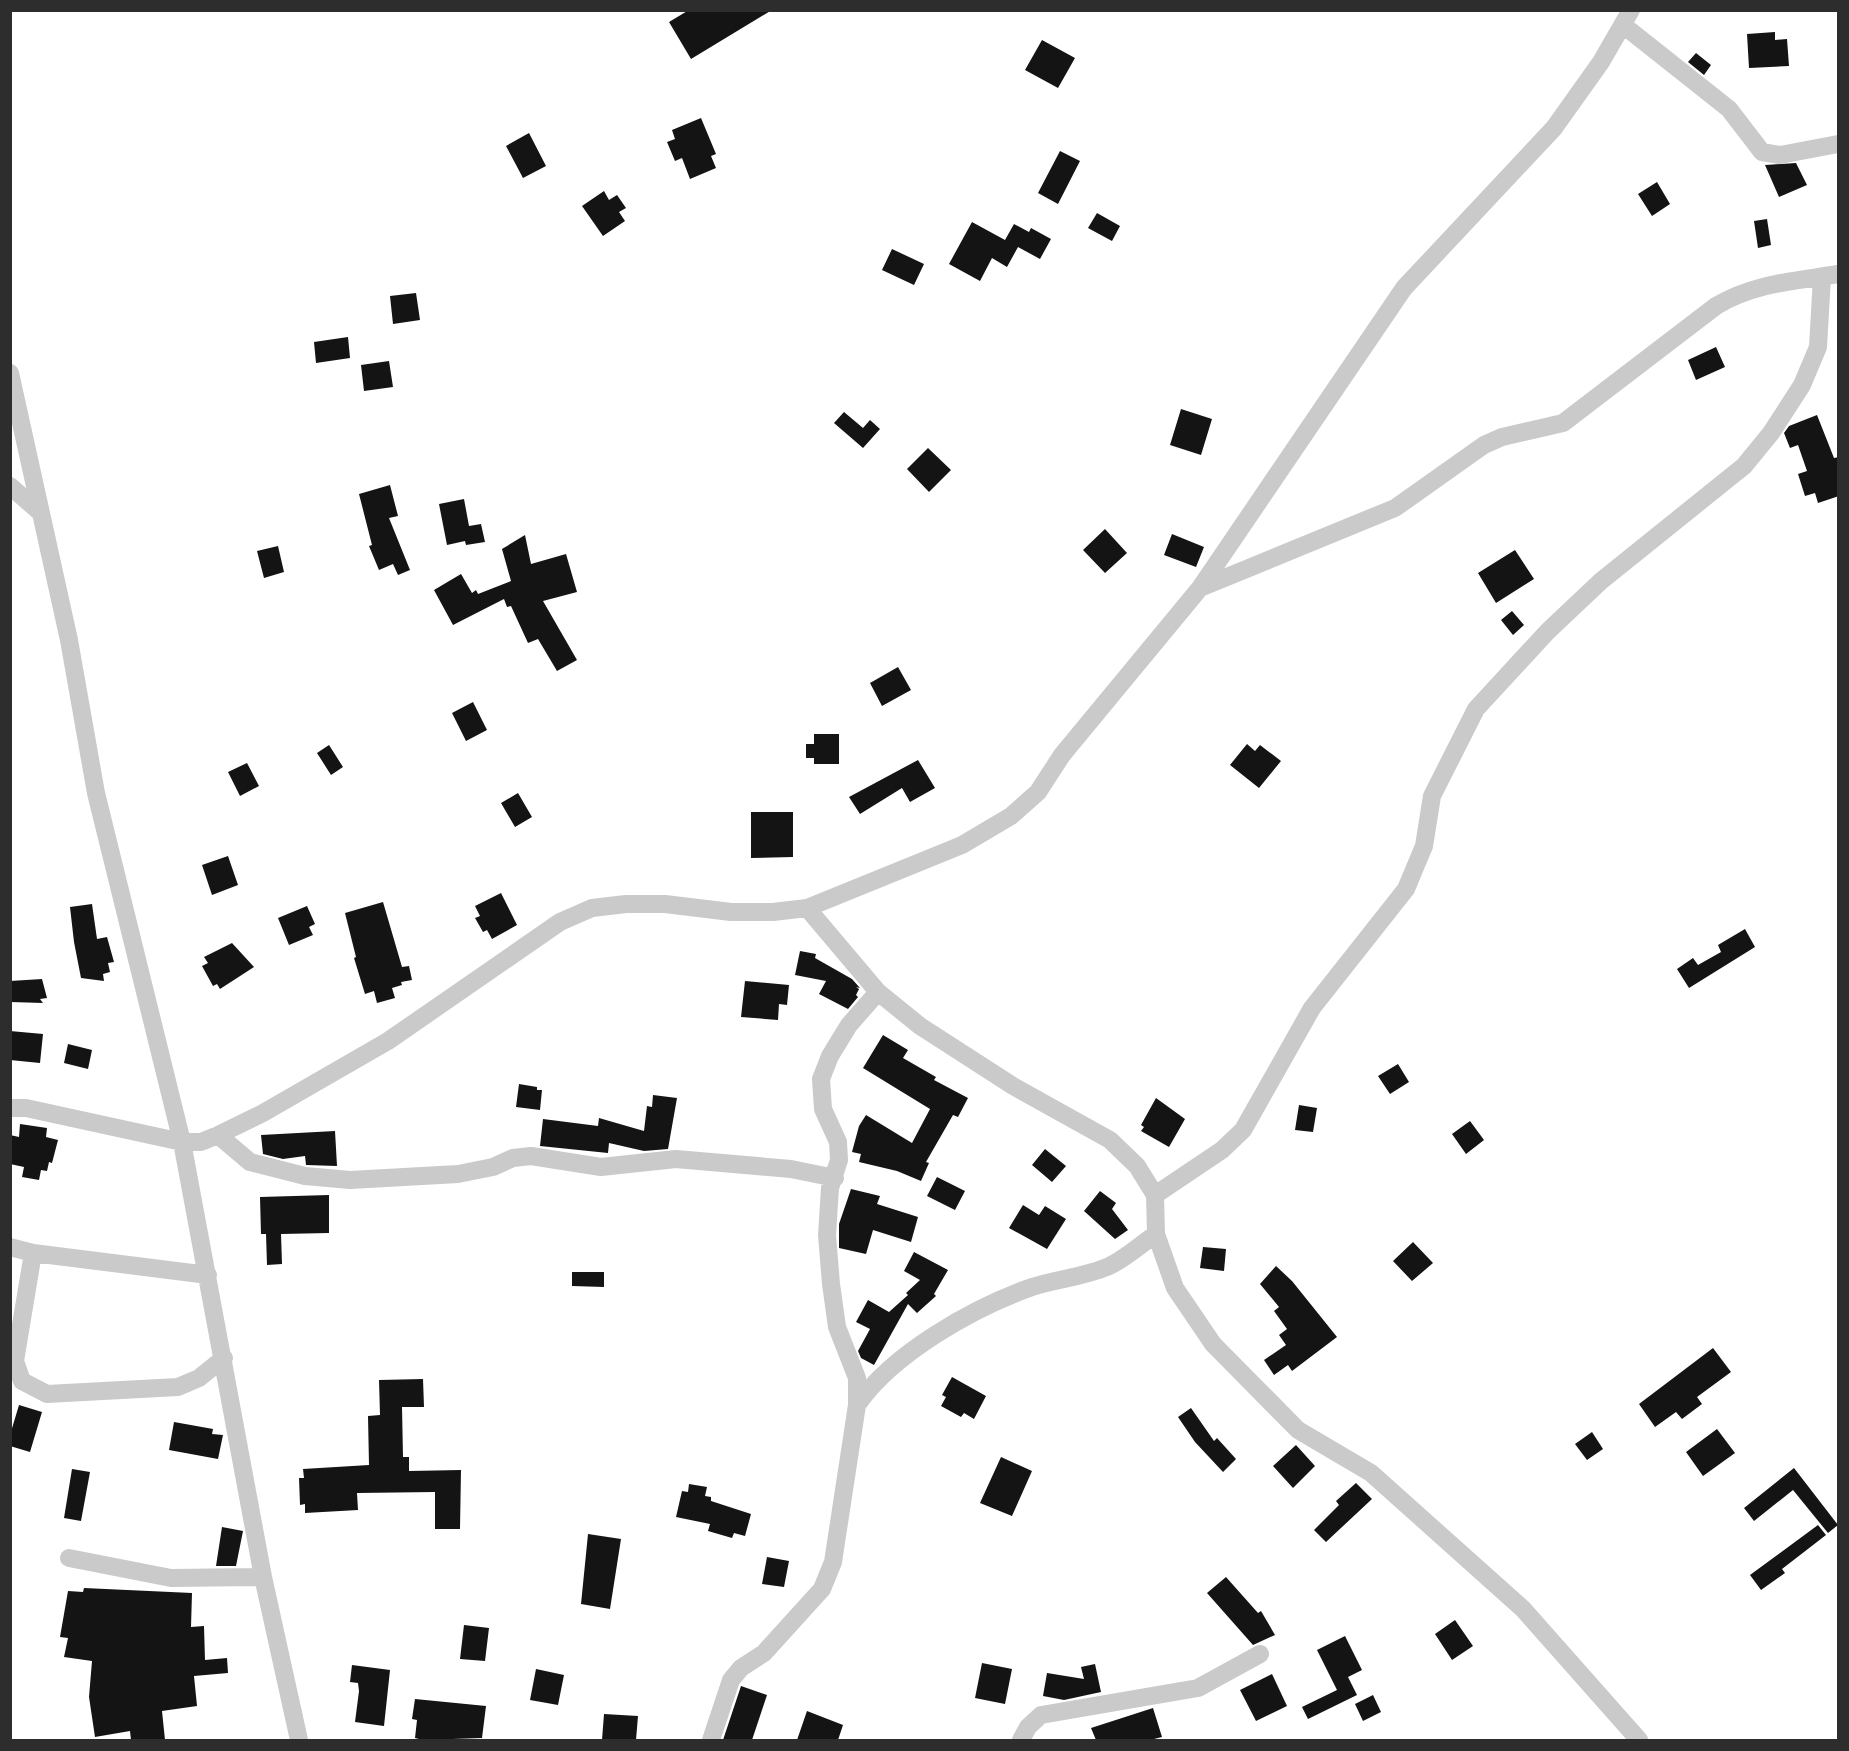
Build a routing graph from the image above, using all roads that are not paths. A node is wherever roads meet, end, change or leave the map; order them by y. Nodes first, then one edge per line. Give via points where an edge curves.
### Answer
1 (1627, 18) edge
2 (1839, 144) edge
3 (1830, 276) edge
4 (10, 374) edge
5 (10, 486) edge
6 (41, 513) junction
7 (1200, 588) junction
8 (807, 908) junction
9 (878, 992) junction
10 (10, 1108) edge
11 (218, 1136) junction
12 (182, 1142) junction
13 (835, 1178) junction
14 (1155, 1195) junction
15 (1156, 1234) junction
16 (10, 1247) edge
17 (33, 1253) junction
18 (208, 1275) junction
19 (224, 1358) junction
20 (857, 1405) junction
21 (69, 1558) dead end
22 (263, 1577) junction
23 (1260, 1654) dead end
24 (299, 1740) edge
25 (711, 1740) edge
26 (1020, 1740) edge
27 (1639, 1740) edge

1 - 2 street via 1729,110 1762,152 1780,155
1 - 7 street via 1554,128 1404,288
3 - 7 street via 1737,293 1563,423 1484,445 1395,508
3 - 14 street via 1818,347 1802,385 1771,433 1744,466 1600,581 1476,709 1432,796 1424,846 1406,889 1312,1008 1243,1130 1222,1150
4 - 6 street
5 - 6 street
6 - 12 street via 96,793
7 - 8 street via 1062,755 1038,792 1011,816 962,845
8 - 9 street
8 - 11 street via 731,912 626,904 592,908 560,922 388,1041
9 - 13 street via 849,1025 820,1079 823,1109 838,1142
9 - 14 street via 920,1026 1013,1086 1110,1140 1137,1166
10 - 12 street via 26,1108
11 - 12 street via 201,1142
11 - 13 street via 250,1162 305,1176 350,1180 458,1174 531,1156 601,1167 676,1159 791,1169
12 - 18 street
13 - 20 street via 830,1188 827,1234 831,1284 837,1327 857,1378
14 - 15 street
15 - 20 street via 1109,1266 1072,1279 1034,1286 977,1310 891,1365
15 - 27 street via 1174,1288 1213,1344 1298,1430 1371,1473 1523,1610
16 - 17 street
17 - 18 street
17 - 19 street via 15,1361 22,1381 47,1394 178,1387 199,1378
18 - 19 street
19 - 22 street
20 - 25 street via 833,1562 822,1589 764,1653 731,1680
21 - 22 street via 171,1578
22 - 24 street
23 - 26 street via 1197,1688 1041,1715

